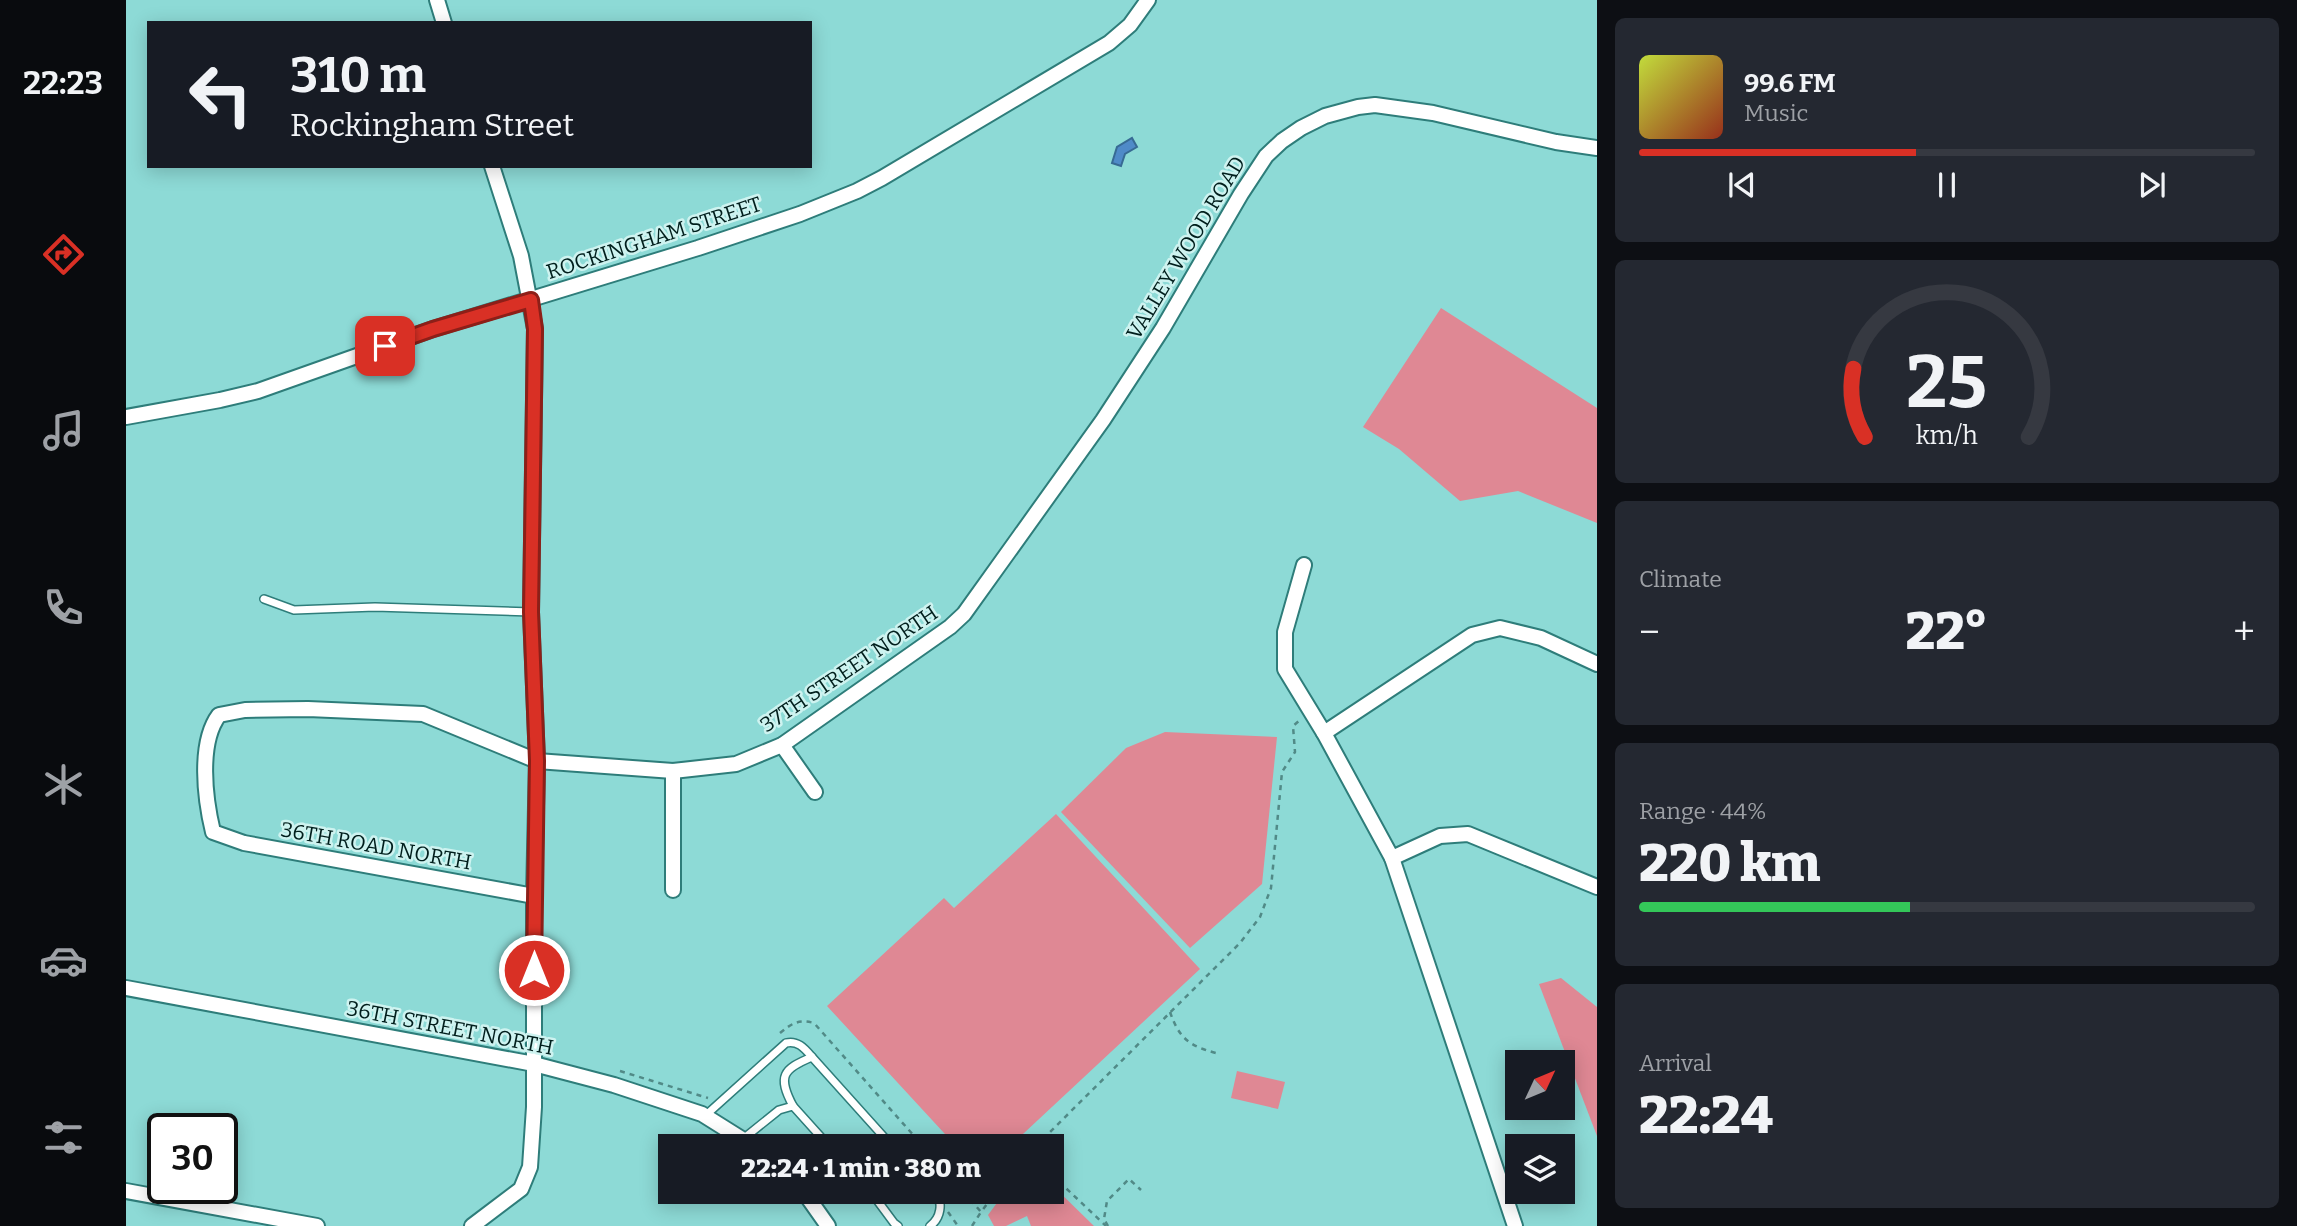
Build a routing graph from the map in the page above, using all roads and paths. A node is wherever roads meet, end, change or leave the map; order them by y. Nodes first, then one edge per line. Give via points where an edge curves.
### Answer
1 (437, 0) edge
2 (1148, 0) edge
3 (443, 21) edge
4 (1597, 148) edge
5 (493, 168) edge
6 (531, 300) junction
7 (126, 418) edge
8 (1015, 545) joint
9 (1304, 565) dead end
10 (264, 599) dead end
11 (531, 612) junction
12 (1597, 664) edge
13 (1312, 714) junction
14 (1324, 733) junction
15 (782, 745) junction
16 (537, 761) junction
17 (673, 771) junction
18 (815, 792) dead end
19 (213, 832) joint
20 (1392, 858) junction
21 (1597, 887) edge
22 (673, 890) dead end
23 (534, 896) junction
24 (126, 988) edge
25 (1170, 1012) junction
26 (1216, 1053) dead end
27 (813, 1057) junction
28 (534, 1064) junction
29 (793, 1106) junction
30 (705, 1116) junction
31 (734, 1134) edge
32 (756, 1134) edge
33 (819, 1134) edge
34 (881, 1134) edge
35 (1048, 1134) edge
36 (1064, 1186) edge
37 (1141, 1190) dead end
38 (126, 1191) edge
39 (812, 1204) edge
40 (879, 1204) edge
41 (940, 1204) edge
42 (974, 1204) edge
43 (987, 1204) edge
44 (981, 1212) junction
45 (317, 1226) edge
46 (472, 1226) edge
47 (828, 1226) edge
48 (898, 1226) edge
49 (930, 1226) edge
50 (972, 1226) edge
51 (1107, 1226) edge
52 (1515, 1226) edge

1 - 3 street
2 - 6 street, ROCKINGHAM STREET via 1109,43 857,191 800,214
4 - 8 street, VALLEY WOOD ROAD via 1388,105 1325,116 1292,135 1260,166 1135,372
5 - 6 street via 516,235
6 - 7 street, ROCKINGHAM STREET via 258,391
6 - 11 street via 535,329
8 - 15 street, 37TH STREET NORTH via 973,604 950,627
9 - 13 street via 1285,632 1285,670
10 - 11 lane via 294,610 375,607
11 - 16 street
12 - 14 street via 1541,638 1500,628 1472,635
13 - 14 street
13 - 25 path via 1293,726 1295,752 1282,772 1271,888 1260,917
14 - 20 street
15 - 17 street, 37TH STREET NORTH via 736,764
15 - 18 street
16 - 17 street, 37TH STREET NORTH
16 - 19 street, 37TH STREET NORTH via 423,714 245,710 219,715 212,724 206,768 205,799
16 - 23 street
17 - 22 street
19 - 23 street, 36TH ROAD NORTH via 244,843
20 - 21 street via 1440,836 1468,834
20 - 52 street
23 - 28 street
24 - 28 street, 36TH STREET NORTH
25 - 26 path via 1176,1028 1196,1048
25 - 35 path
27 - 29 lane via 791,1066 784,1075 784,1089
27 - 30 lane via 800,1045 786,1043
27 - 34 lane
28 - 30 street, 36TH STREET NORTH
28 - 46 street via 530,1167 521,1189
29 - 32 lane via 779,1110
29 - 33 lane
30 - 31 street, 36TH STREET NORTH
36 - 51 path
37 - 51 path via 1129,1179 1107,1201
38 - 45 street
39 - 47 street
40 - 48 lane
41 - 49 lane
42 - 44 path
43 - 44 path
44 - 50 path

